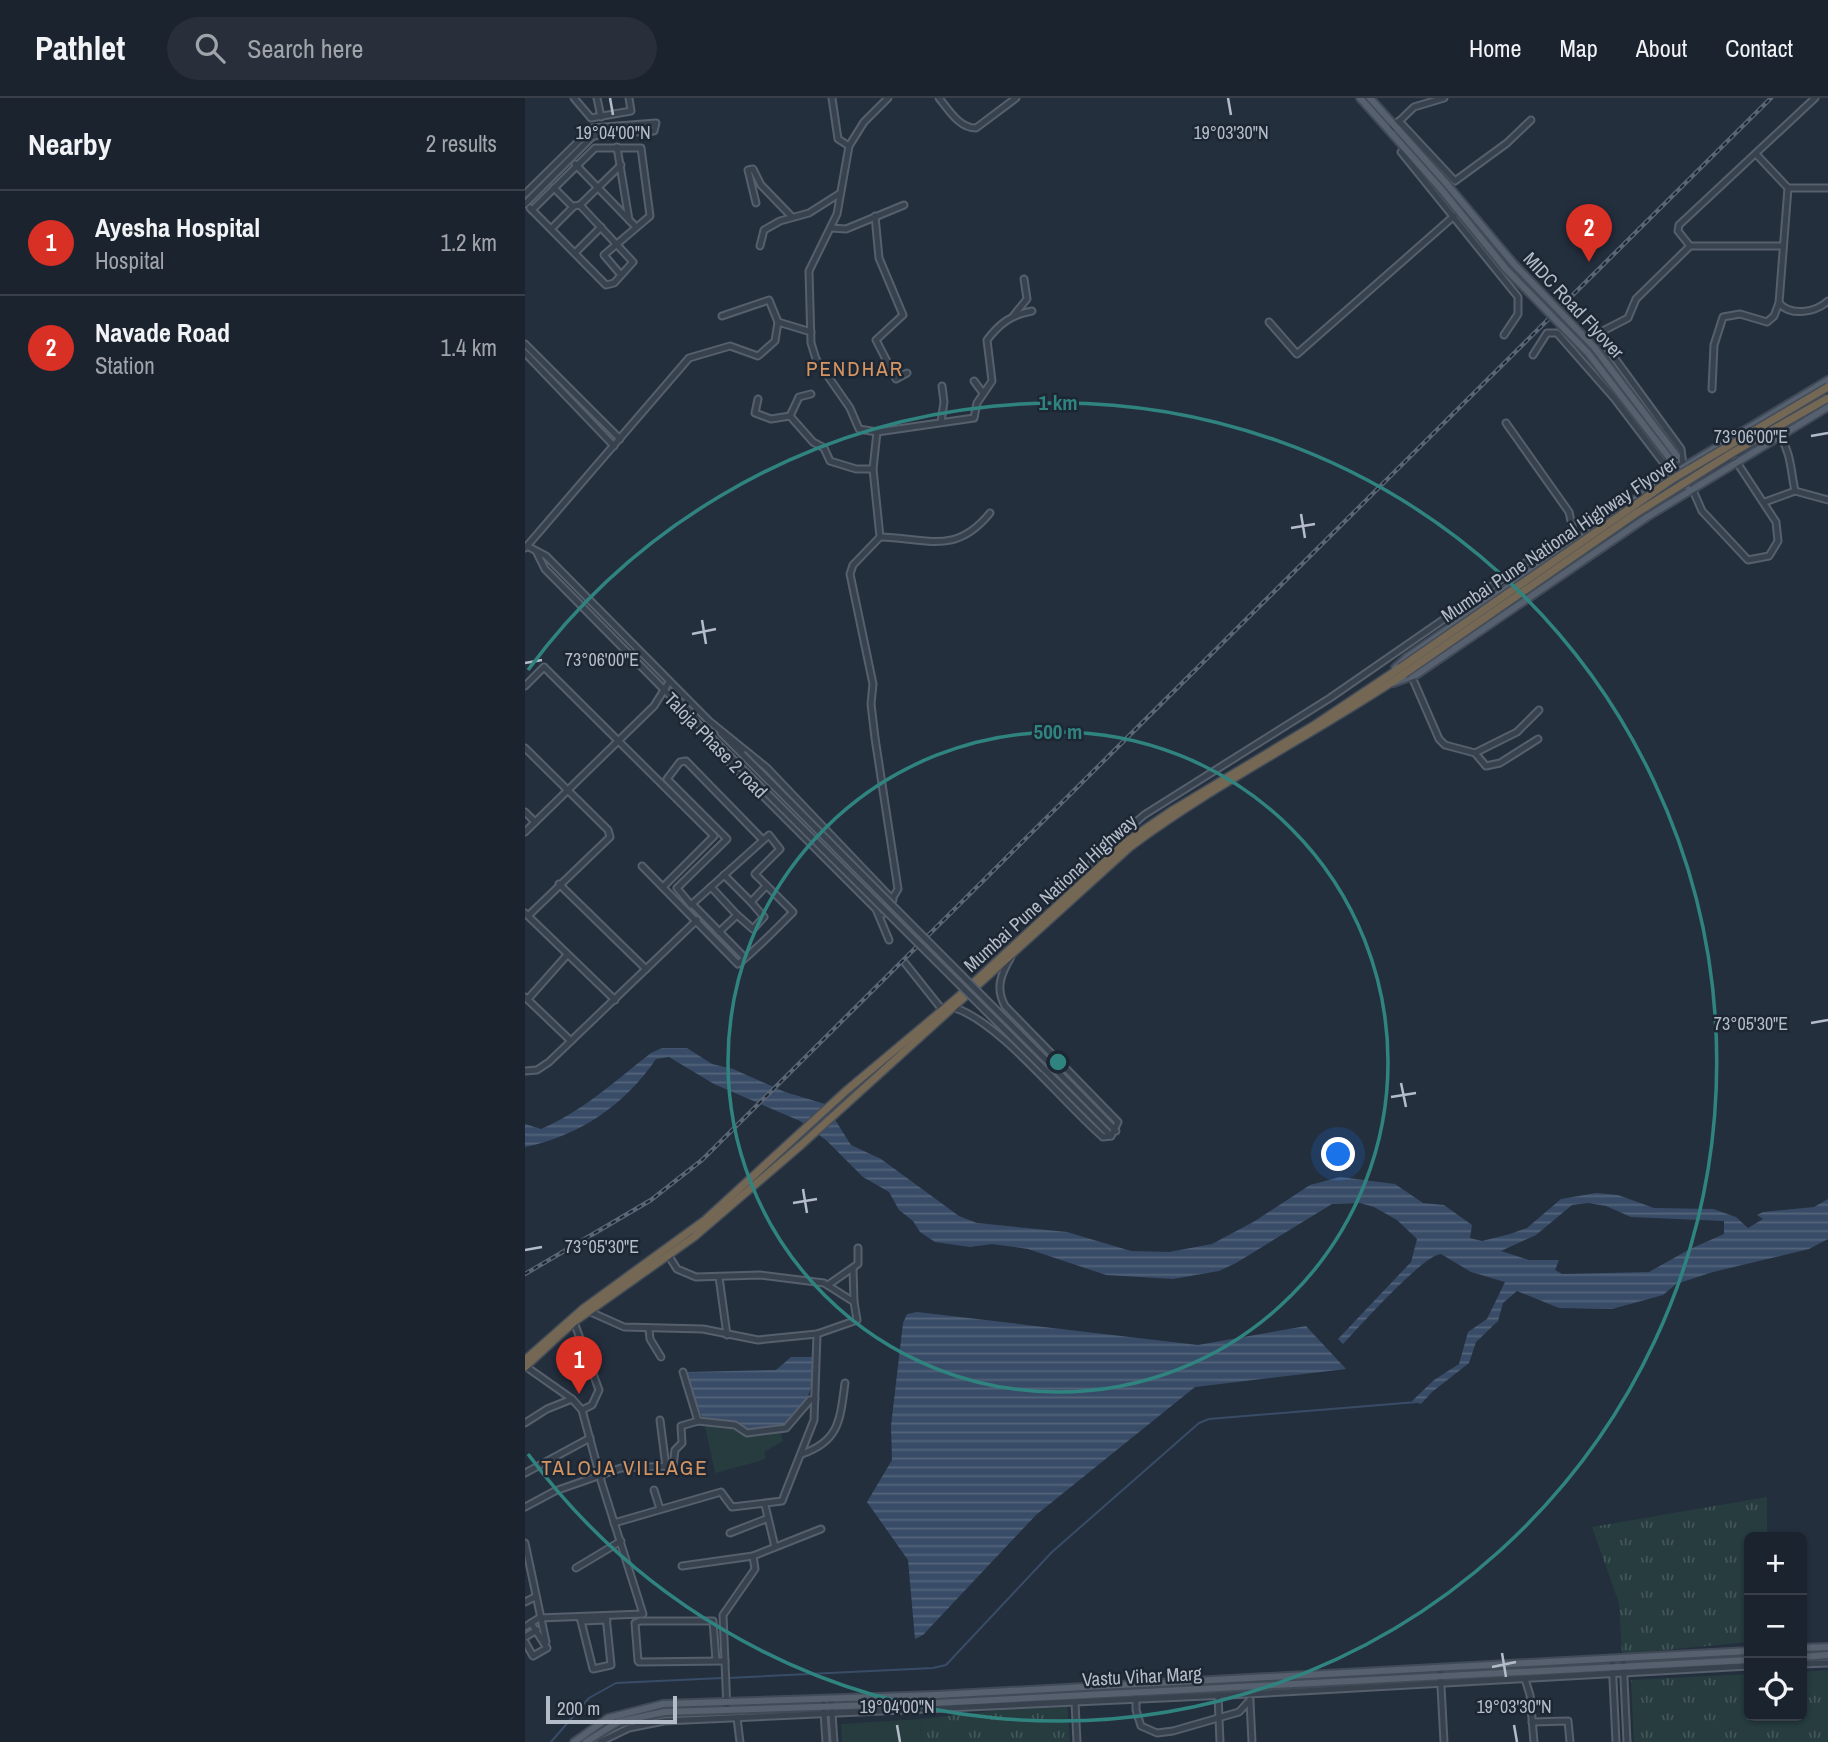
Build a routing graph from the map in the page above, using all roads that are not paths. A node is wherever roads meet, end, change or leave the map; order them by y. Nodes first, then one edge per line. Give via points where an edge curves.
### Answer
1 (574, 98) edge
2 (597, 98) edge
3 (629, 98) edge
4 (832, 98) edge
5 (888, 98) edge
6 (939, 98) edge
7 (1016, 98) edge
8 (1360, 98) edge
9 (1370, 98) edge
10 (1444, 98) edge
11 (1815, 98) edge
12 (601, 116) junction
13 (1531, 120) dead end
14 (639, 123) junction
15 (1394, 125) junction
16 (603, 126) junction
17 (641, 132) junction
18 (604, 134) junction
19 (849, 146) junction
20 (617, 147) junction
21 (1405, 149) junction
22 (1756, 153) junction
23 (571, 159) junction
24 (577, 165) junction
25 (621, 165) junction
26 (1442, 184) junction
27 (554, 188) junction
28 (598, 188) junction
29 (1787, 188) junction
30 (1828, 188) edge
31 (525, 194) edge
32 (839, 194) junction
33 (756, 203) dead end
34 (525, 204) edge
35 (904, 205) dead end
36 (576, 206) junction
37 (532, 210) junction
38 (875, 216) junction
39 (1454, 216) junction
40 (792, 217) junction
41 (629, 220) junction
42 (601, 227) junction
43 (636, 227) junction
44 (831, 228) junction
45 (551, 229) junction
46 (618, 243) junction
47 (760, 246) dead end
48 (1690, 246) junction
49 (1783, 246) junction
50 (575, 253) junction
51 (621, 275) junction
52 (1024, 279) dead end
53 (1828, 301) edge
54 (1779, 303) junction
55 (1032, 311) dead end
56 (1014, 315) junction
57 (722, 316) dead end
58 (778, 322) junction
59 (1269, 322) dead end
60 (811, 332) junction
61 (1504, 335) dead end
62 (525, 344) edge
63 (525, 353) edge
64 (1533, 355) dead end
65 (907, 373) dead end
66 (1828, 380) edge
67 (974, 381) dead end
68 (942, 386) dead end
69 (1828, 387) edge
70 (1711, 389) dead end
71 (983, 393) junction
72 (811, 394) dead end
73 (1828, 398) edge
74 (758, 399) dead end
75 (1828, 407) edge
76 (790, 416) junction
77 (941, 422) junction
78 (1506, 424) dead end
79 (877, 432) junction
80 (1780, 435) junction
81 (620, 439) junction
82 (614, 446) junction
83 (1736, 461) junction
84 (1680, 467) junction
85 (873, 469) junction
86 (1692, 488) junction
87 (1795, 491) junction
88 (1828, 500) edge
89 (1765, 502) junction
90 (990, 513) dead end
91 (880, 537) junction
92 (1575, 538) junction
93 (526, 546) edge
94 (537, 553) junction
95 (1405, 673) junction
96 (669, 682) junction
97 (1386, 682) junction
98 (525, 686) edge
99 (662, 689) junction
100 (1539, 710) dead end
101 (709, 721) junction
102 (702, 728) junction
103 (1538, 739) dead end
104 (618, 740) junction
105 (525, 748) edge
106 (1475, 754) junction
107 (678, 789) junction
108 (567, 790) junction
109 (672, 795) junction
110 (525, 812) edge
111 (705, 816) junction
112 (535, 822) junction
113 (699, 822) junction
114 (525, 832) edge
115 (762, 839) junction
116 (642, 866) dead end
117 (1093, 872) junction
118 (724, 874) junction
119 (559, 884) junction
120 (767, 886) junction
121 (663, 887) junction
122 (711, 887) junction
123 (893, 900) junction
124 (751, 902) junction
125 (692, 904) junction
126 (686, 910) junction
127 (527, 914) edge
128 (737, 915) junction
129 (882, 916) junction
130 (697, 920) junction
131 (719, 932) junction
132 (889, 940) dead end
133 (568, 955) junction
134 (1013, 955) junction
135 (745, 958) junction
136 (905, 963) dead end
137 (646, 969) junction
138 (526, 998) edge
139 (615, 1000) junction
140 (955, 1008) junction
141 (944, 1012) junction
142 (571, 1041) junction
143 (525, 1071) edge
144 (1113, 1133) junction
145 (858, 1248) dead end
146 (667, 1253) junction
147 (853, 1268) junction
148 (719, 1277) junction
149 (828, 1285) junction
150 (854, 1302) junction
151 (586, 1310) junction
152 (574, 1322) junction
153 (649, 1329) junction
154 (817, 1334) junction
155 (727, 1335) junction
156 (661, 1357) dead end
157 (525, 1360) edge
158 (525, 1366) edge
159 (683, 1372) dead end
160 (845, 1383) dead end
161 (572, 1399) junction
162 (815, 1399) junction
163 (582, 1410) junction
164 (660, 1420) dead end
165 (698, 1421) junction
166 (525, 1423) edge
167 (590, 1438) junction
168 (802, 1454) junction
169 (666, 1467) junction
170 (525, 1473) edge
171 (600, 1477) junction
172 (654, 1490) dead end
173 (765, 1505) junction
174 (525, 1507) edge
175 (660, 1509) junction
176 (766, 1518) junction
177 (614, 1523) junction
178 (821, 1529) dead end
179 (730, 1533) dead end
180 (621, 1541) junction
181 (525, 1542) edge
182 (775, 1547) junction
183 (753, 1556) junction
184 (682, 1566) dead end
185 (576, 1568) dead end
186 (535, 1597) junction
187 (525, 1601) edge
188 (539, 1618) junction
189 (606, 1618) junction
190 (581, 1619) junction
191 (528, 1625) edge
192 (537, 1630) junction
193 (525, 1640) edge
194 (546, 1642) dead end
195 (1828, 1647) edge
196 (1807, 1648) edge
197 (1744, 1652) edge
198 (1828, 1656) edge
199 (1807, 1657) edge
200 (1744, 1660) edge
201 (716, 1661) junction
202 (1706, 1662) junction
203 (1828, 1662) edge
204 (1807, 1664) edge
205 (726, 1665) junction
206 (1623, 1666) junction
207 (1744, 1666) edge
208 (1612, 1667) junction
209 (1441, 1676) junction
210 (1525, 1679) junction
211 (1218, 1695) junction
212 (1249, 1697) junction
213 (1136, 1698) junction
214 (726, 1702) junction
215 (1075, 1703) junction
216 (828, 1706) junction
217 (1220, 1716) junction
218 (737, 1718) junction
219 (1532, 1722) junction
220 (574, 1742) edge
221 (586, 1742) edge
222 (600, 1742) edge
223 (740, 1742) edge
224 (826, 1742) edge
225 (834, 1742) edge
226 (1077, 1742) edge
227 (1220, 1742) edge
228 (1252, 1742) edge
229 (1444, 1742) edge
230 (1534, 1742) edge
231 (1570, 1742) edge
232 (1616, 1742) edge
233 (1627, 1742) edge

1 - 12 street via 588,116
2 - 12 street
3 - 12 street via 631,111
4 - 19 street via 838,139
5 - 19 street
6 - 7 street via 967,128 975,128
8 - 15 main road
9 - 15 main road
10 - 15 street via 1419,104
11 - 22 street
12 - 16 street
13 - 15 street via 1455,181
14 - 16 street
14 - 17 street
14 - 17 street via 654,121 657,127
15 - 21 main road
15 - 26 main road
16 - 18 street
16 - 31 street via 589,130
17 - 18 street
18 - 23 street via 592,137
19 - 32 street
20 - 24 street via 595,148
20 - 25 street
20 - 43 street via 643,150 651,213
21 - 26 main road
21 - 39 street via 1401,152
22 - 29 street
22 - 48 street via 1679,225 1678,231
23 - 24 street
23 - 34 street
24 - 27 street
24 - 28 street
25 - 28 street
25 - 41 street
26 - 84 main road, MIDC Road Flyover, bridge via 1594,347
27 - 36 street
27 - 37 street
28 - 36 street
28 - 41 street
29 - 30 street
29 - 49 street
32 - 40 street via 809,213
32 - 44 street
33 - 40 street via 748,175 753,169 761,185
34 - 37 street
35 - 38 street
36 - 42 street
36 - 45 street
37 - 45 street
38 - 44 street via 846,229
38 - 65 street via 879,258 903,315 876,340 896,379
39 - 59 street via 1297,354
39 - 61 street via 1518,297 1518,313
40 - 47 street via 764,230
41 - 43 street
42 - 46 street
42 - 50 street
43 - 46 street
44 - 60 street via 809,271
45 - 50 street
46 - 51 street via 633,261
46 - 51 street via 604,255
48 - 49 street
48 - 84 street via 1636,299 1628,318 1597,334 1681,449
49 - 54 street
50 - 51 street via 606,285
52 - 56 street via 1027,299
53 - 54 street via 1808,311 1786,309
54 - 70 street via 1767,322 1740,314 1723,317 1714,345
55 - 56 street
56 - 71 street via 987,340 993,377
57 - 58 street via 769,300
58 - 60 street
58 - 81 street via 778,337 758,356 730,346 689,358
60 - 79 street via 815,359 850,408 856,425
62 - 81 street
63 - 82 street
64 - 84 street via 1547,333 1557,334 1662,461
66 - 84 main road
67 - 71 street
68 - 77 street
69 - 95 highway, Mumbai Pune National Highway Flyover, bridge via 1671,480
71 - 77 street via 974,418
72 - 76 street via 799,397
73 - 95 highway, Mumbai Pune National Highway Flyover, bridge via 1635,514
74 - 76 street via 755,413 771,419
75 - 80 main road
76 - 85 street via 824,448 830,461
77 - 79 street
78 - 92 street via 1569,512
79 - 85 street
80 - 83 main road
80 - 87 street via 1791,457
81 - 82 street
82 - 93 street
83 - 86 main road
83 - 89 street
84 - 86 main road, MIDC Road Flyover
84 - 92 main road
85 - 91 street
86 - 89 street via 1702,511 1748,560 1769,556 1778,541 1776,522
86 - 95 main road
87 - 88 street
87 - 89 street
90 - 91 street via 976,530 942,543
91 - 123 street via 850,574 868,651 871,704 898,889
92 - 97 main road via 1407,657
92 - 117 street via 1567,534 1330,698 1144,815 1092,860
93 - 94 street, Taloja Phase 2 road
94 - 96 street, Taloja Phase 2 road via 546,556
94 - 99 street, Taloja Phase 2 road via 545,569
95 - 97 highway, Mumbai Pune National Highway Flyover
95 - 106 street via 1439,739
96 - 99 street
96 - 101 street, Taloja Phase 2 road
97 - 117 highway, Mumbai Pune National Highway via 1156,821
97 - 134 highway, Mumbai Pune National Highway via 1319,729 1163,822 1113,861
98 - 104 street via 544,667
99 - 102 street, Taloja Phase 2 road
99 - 104 street via 654,706
100 - 106 street via 1517,732
101 - 123 street, Taloja Phase 2 road via 767,768
101 - 144 street, bridge
102 - 129 street, Taloja Phase 2 road via 721,754
102 - 144 street, bridge
103 - 106 street via 1491,766
104 - 108 street
104 - 109 street
105 - 108 street
107 - 109 street
107 - 111 street
107 - 115 street via 667,777 684,760
108 - 112 street
108 - 119 street via 610,837
109 - 113 street
110 - 112 street
111 - 113 street
111 - 125 street via 727,839 678,888
112 - 114 street
113 - 121 street via 714,836
115 - 118 street
115 - 120 street via 768,835 781,848 755,874
116 - 121 street
117 - 141 highway, Mumbai Pune National Highway
118 - 122 street
118 - 124 street
119 - 127 street
119 - 137 street
120 - 124 street
120 - 135 street via 793,912
121 - 126 street
122 - 125 street
122 - 128 street
123 - 129 street
124 - 128 street via 764,916 753,929
125 - 126 street
125 - 131 street
126 - 130 street
127 - 133 street
128 - 131 street
129 - 132 street, Taloja Phase 2 road
130 - 135 street via 738,964
130 - 137 street
131 - 135 street
133 - 138 street
133 - 139 street
134 - 140 highway, Mumbai Pune National Highway
134 - 144 street via 1001,975 999,988 1005,1006 1118,1122
136 - 141 street
137 - 139 street
138 - 142 street
139 - 142 street
140 - 141 highway, Mumbai Pune National Highway
140 - 144 street via 984,1021 1103,1137
141 - 146 highway, Mumbai Pune National Highway via 847,1090
141 - 146 highway, Mumbai Pune National Highway via 800,1146
142 - 143 street via 543,1066
145 - 147 street via 858,1264
146 - 148 street via 685,1274
146 - 151 highway
147 - 149 street
147 - 150 street
148 - 149 street via 760,1275
148 - 155 street
149 - 150 street
150 - 154 street via 856,1321
151 - 152 highway
151 - 153 street via 613,1325
151 - 157 highway
152 - 158 highway
152 - 163 street via 599,1390 592,1405
153 - 155 street via 703,1329
153 - 156 street
154 - 155 street via 774,1340
154 - 162 street
158 - 161 street
159 - 165 street
160 - 168 street via 834,1433 818,1449
161 - 163 street
161 - 166 street
162 - 165 street via 791,1424 779,1429 747,1433 735,1425
162 - 168 street via 814,1420
163 - 167 street
164 - 169 street
165 - 169 street via 681,1426 682,1443 674,1450 673,1466
167 - 170 street
167 - 171 street
168 - 173 street via 782,1501
169 - 171 street via 630,1467
171 - 174 street via 555,1491
171 - 177 street
172 - 175 street
173 - 175 street via 732,1507 721,1492
173 - 176 street
175 - 177 street
176 - 179 street
176 - 182 street
177 - 180 street
178 - 182 street
180 - 185 street
180 - 189 street via 643,1614
181 - 186 street
182 - 183 street
183 - 184 street
183 - 205 street via 755,1570 723,1615
186 - 187 street
186 - 188 street
188 - 190 street
188 - 191 street
188 - 194 street
189 - 190 street
189 - 190 street via 611,1665 593,1669
191 - 192 street
192 - 193 street
192 - 193 street via 547,1648 533,1656
195 - 196 main road
197 - 202 main road
198 - 199 main road
200 - 202 main road
201 - 201 street via 638,1661 635,1623 713,1621
201 - 205 street
202 - 206 main road, Vastu Vihar Marg
202 - 207 street
203 - 204 street
205 - 214 street
206 - 208 main road, Vastu Vihar Marg
206 - 233 street
208 - 209 main road, Vastu Vihar Marg
208 - 210 street
208 - 232 street
209 - 210 street
209 - 212 street
209 - 216 main road, Vastu Vihar Marg
209 - 229 street
210 - 219 street
211 - 212 street
211 - 213 street
211 - 217 street
212 - 217 street via 1239,1712
212 - 228 street
213 - 215 street
213 - 217 street via 1141,1726 1157,1733
214 - 216 main road, Vastu Vihar Marg
214 - 220 main road via 663,1704 625,1712 595,1725
214 - 221 main road, Vastu Vihar Marg via 640,1716 611,1725
215 - 216 street
215 - 226 street
216 - 218 street
216 - 224 street
216 - 225 street
217 - 227 street
218 - 222 street via 652,1722 621,1730
218 - 223 street
219 - 230 street
219 - 231 street via 1568,1721

